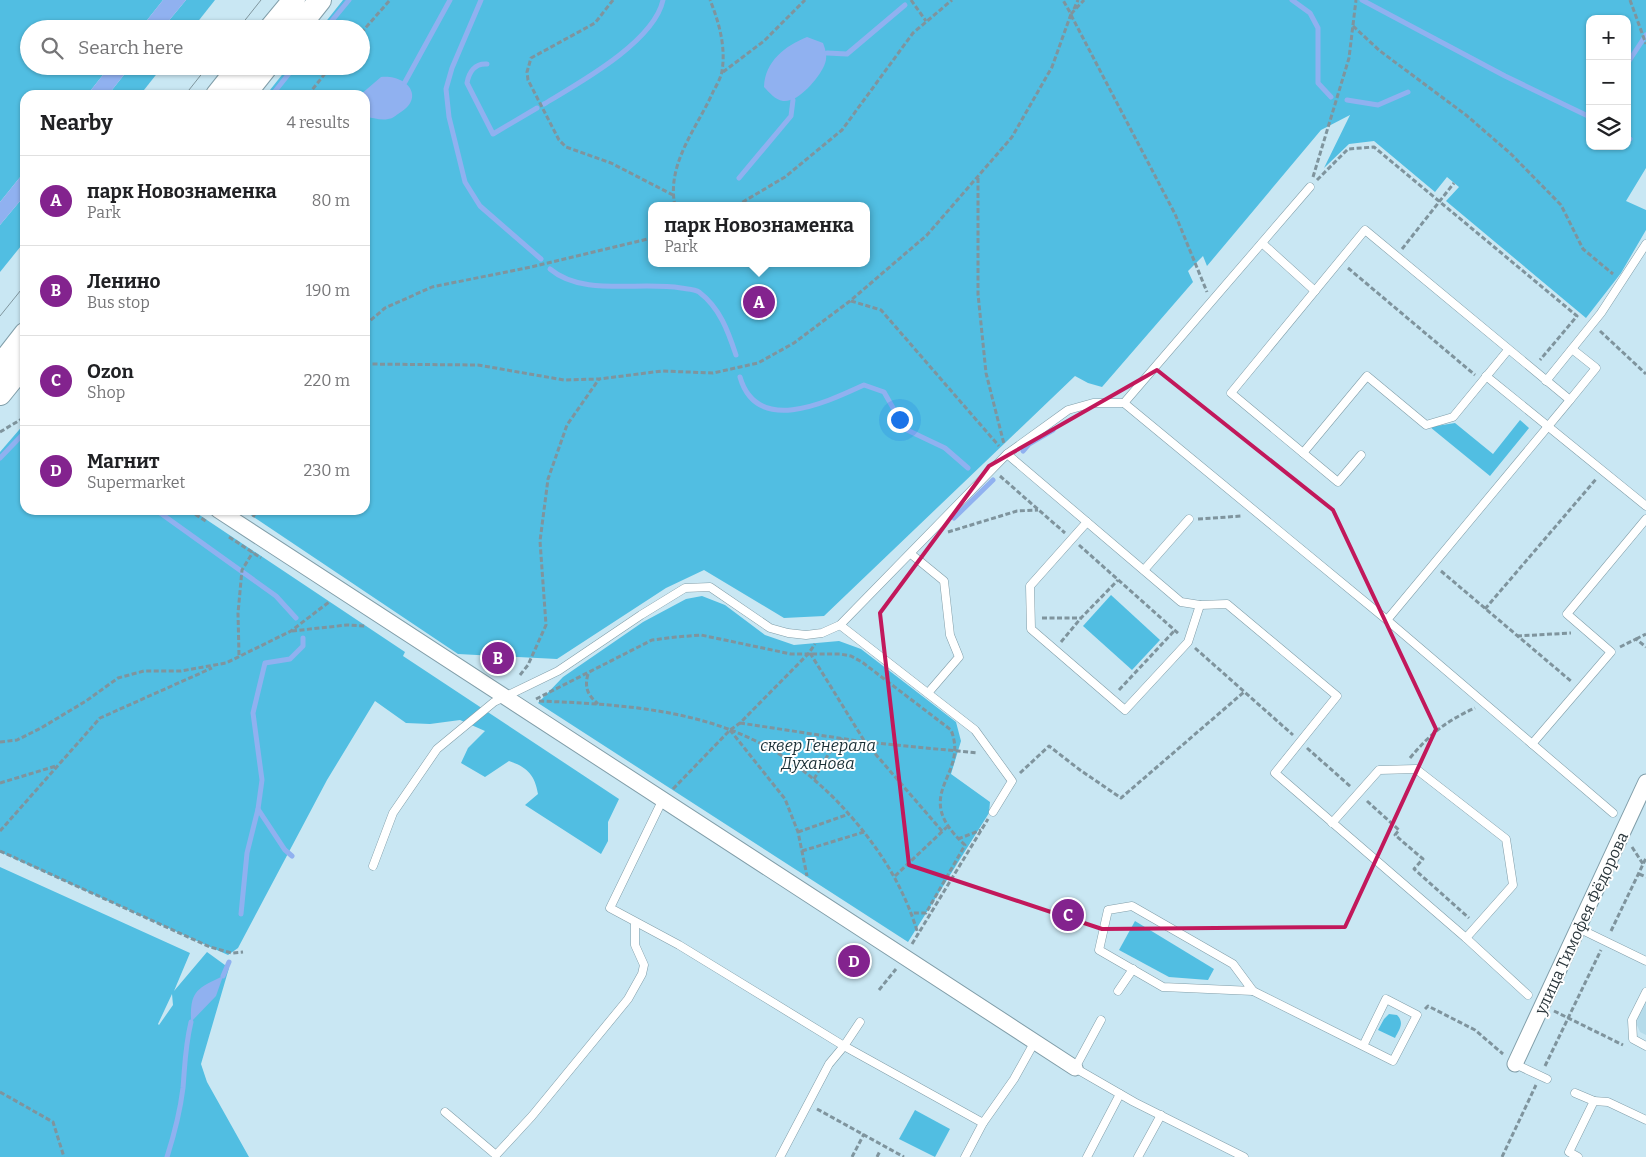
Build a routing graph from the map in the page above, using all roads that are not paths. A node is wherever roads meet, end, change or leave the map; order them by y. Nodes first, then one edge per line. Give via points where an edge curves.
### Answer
1 (294, 0) edge
2 (320, 0) edge
3 (277, 20) edge
4 (304, 20) edge
5 (233, 75) edge
6 (260, 75) edge
7 (221, 90) edge
8 (248, 90) edge
9 (1310, 188) road end
10 (1262, 243) junction
11 (1646, 244) edge
12 (1315, 291) junction
13 (20, 349) edge
14 (1572, 349) junction
15 (1508, 350) junction
16 (11, 375) edge
17 (1484, 378) junction
18 (1546, 381) junction
19 (1570, 400) junction
20 (1124, 403) junction
21 (1548, 426) junction
22 (1303, 453) junction
23 (1006, 454) junction
24 (1361, 455) dead end
25 (1646, 506) edge
26 (226, 515) edge
27 (1646, 518) edge
28 (1189, 519) road end
29 (1087, 522) junction
30 (911, 554) junction
31 (1144, 570) junction
32 (1200, 605) junction
33 (1387, 620) junction
34 (840, 625) junction
35 (928, 693) junction
36 (506, 696) junction
37 (1532, 744) junction
38 (1646, 782) edge
39 (662, 801) junction
40 (1642, 801) edge
41 (993, 812) road end
42 (1614, 813) dead end
43 (1332, 823) junction
44 (373, 866) dead end
45 (635, 923) junction
46 (1578, 928) junction
47 (1466, 938) junction
48 (1646, 962) edge
49 (1133, 969) junction
50 (1118, 991) dead end
51 (1253, 991) junction
52 (1646, 992) edge
53 (1528, 995) dead end
54 (1101, 1020) dead end
55 (860, 1022) dead end
56 (1034, 1043) junction
57 (844, 1046) junction
58 (1363, 1046) junction
59 (1646, 1046) edge
60 (1515, 1064) joint
61 (1075, 1068) junction
62 (1547, 1079) dead end
63 (1575, 1092) dead end
64 (1120, 1094) junction
65 (1594, 1101) junction
66 (445, 1112) dead end
67 (1160, 1115) junction
68 (1646, 1120) edge
69 (983, 1123) junction
70 (495, 1156) edge
71 (780, 1157) edge
72 (965, 1157) edge
73 (1087, 1157) edge
74 (1138, 1157) edge
75 (1244, 1157) edge
76 (1578, 1157) edge

1 - 3 main road
2 - 4 main road
5 - 7 main road
6 - 8 main road
9 - 10 lane
10 - 12 lane
10 - 20 lane
11 - 14 lane via 1623,282
12 - 15 lane via 1365,230
12 - 22 lane via 1231,393
13 - 16 main road
14 - 18 lane
14 - 19 lane via 1596,368
15 - 17 lane
15 - 18 lane
17 - 21 lane
17 - 22 lane via 1452,417 1426,425 1367,376
18 - 19 lane
19 - 21 lane
20 - 23 lane via 1093,403 1068,410
20 - 33 lane
21 - 25 lane
21 - 33 lane
22 - 24 lane via 1338,482
23 - 29 lane
23 - 30 lane
26 - 36 street
27 - 37 lane via 1567,614 1611,652
28 - 31 lane
29 - 31 lane
29 - 32 lane via 1030,586 1031,629 1126,710 1188,642
30 - 34 lane
30 - 35 lane via 944,581 950,635 959,657
31 - 32 lane via 1181,602
32 - 43 lane via 1227,604 1337,696 1275,773
33 - 37 lane
34 - 35 lane
34 - 36 lane via 822,633 788,633 770,628 710,587 685,588 558,671
35 - 41 lane via 975,730 1012,781
36 - 39 street
36 - 44 lane via 494,702 437,749 392,813
37 - 42 lane
38 - 40 street, улица Тимофея Фёдорова
39 - 45 lane via 610,908
39 - 56 street
40 - 46 street, улица Тимофея Фёдорова
43 - 47 lane
43 - 47 lane via 1379,770 1416,769 1506,839 1513,885
45 - 57 lane via 680,944
45 - 70 lane via 635,945 644,965 628,999
46 - 48 lane
46 - 60 street, улица Тимофея Фёдорова
47 - 53 lane
49 - 50 lane
49 - 51 lane via 1163,986
49 - 51 lane via 1099,950 1108,910 1132,906 1233,964
51 - 58 lane
52 - 59 lane via 1632,1020 1633,1040
54 - 61 lane
55 - 57 lane
56 - 61 street
56 - 69 lane
57 - 69 lane
57 - 71 lane via 828,1064
58 - 58 lane via 1386,999 1417,1015 1394,1061
60 - 62 lane
61 - 64 lane
63 - 65 lane
64 - 67 lane
64 - 73 lane
65 - 68 lane via 1608,1102
65 - 76 lane via 1569,1152
66 - 70 lane
67 - 74 lane
67 - 75 lane
69 - 72 lane

